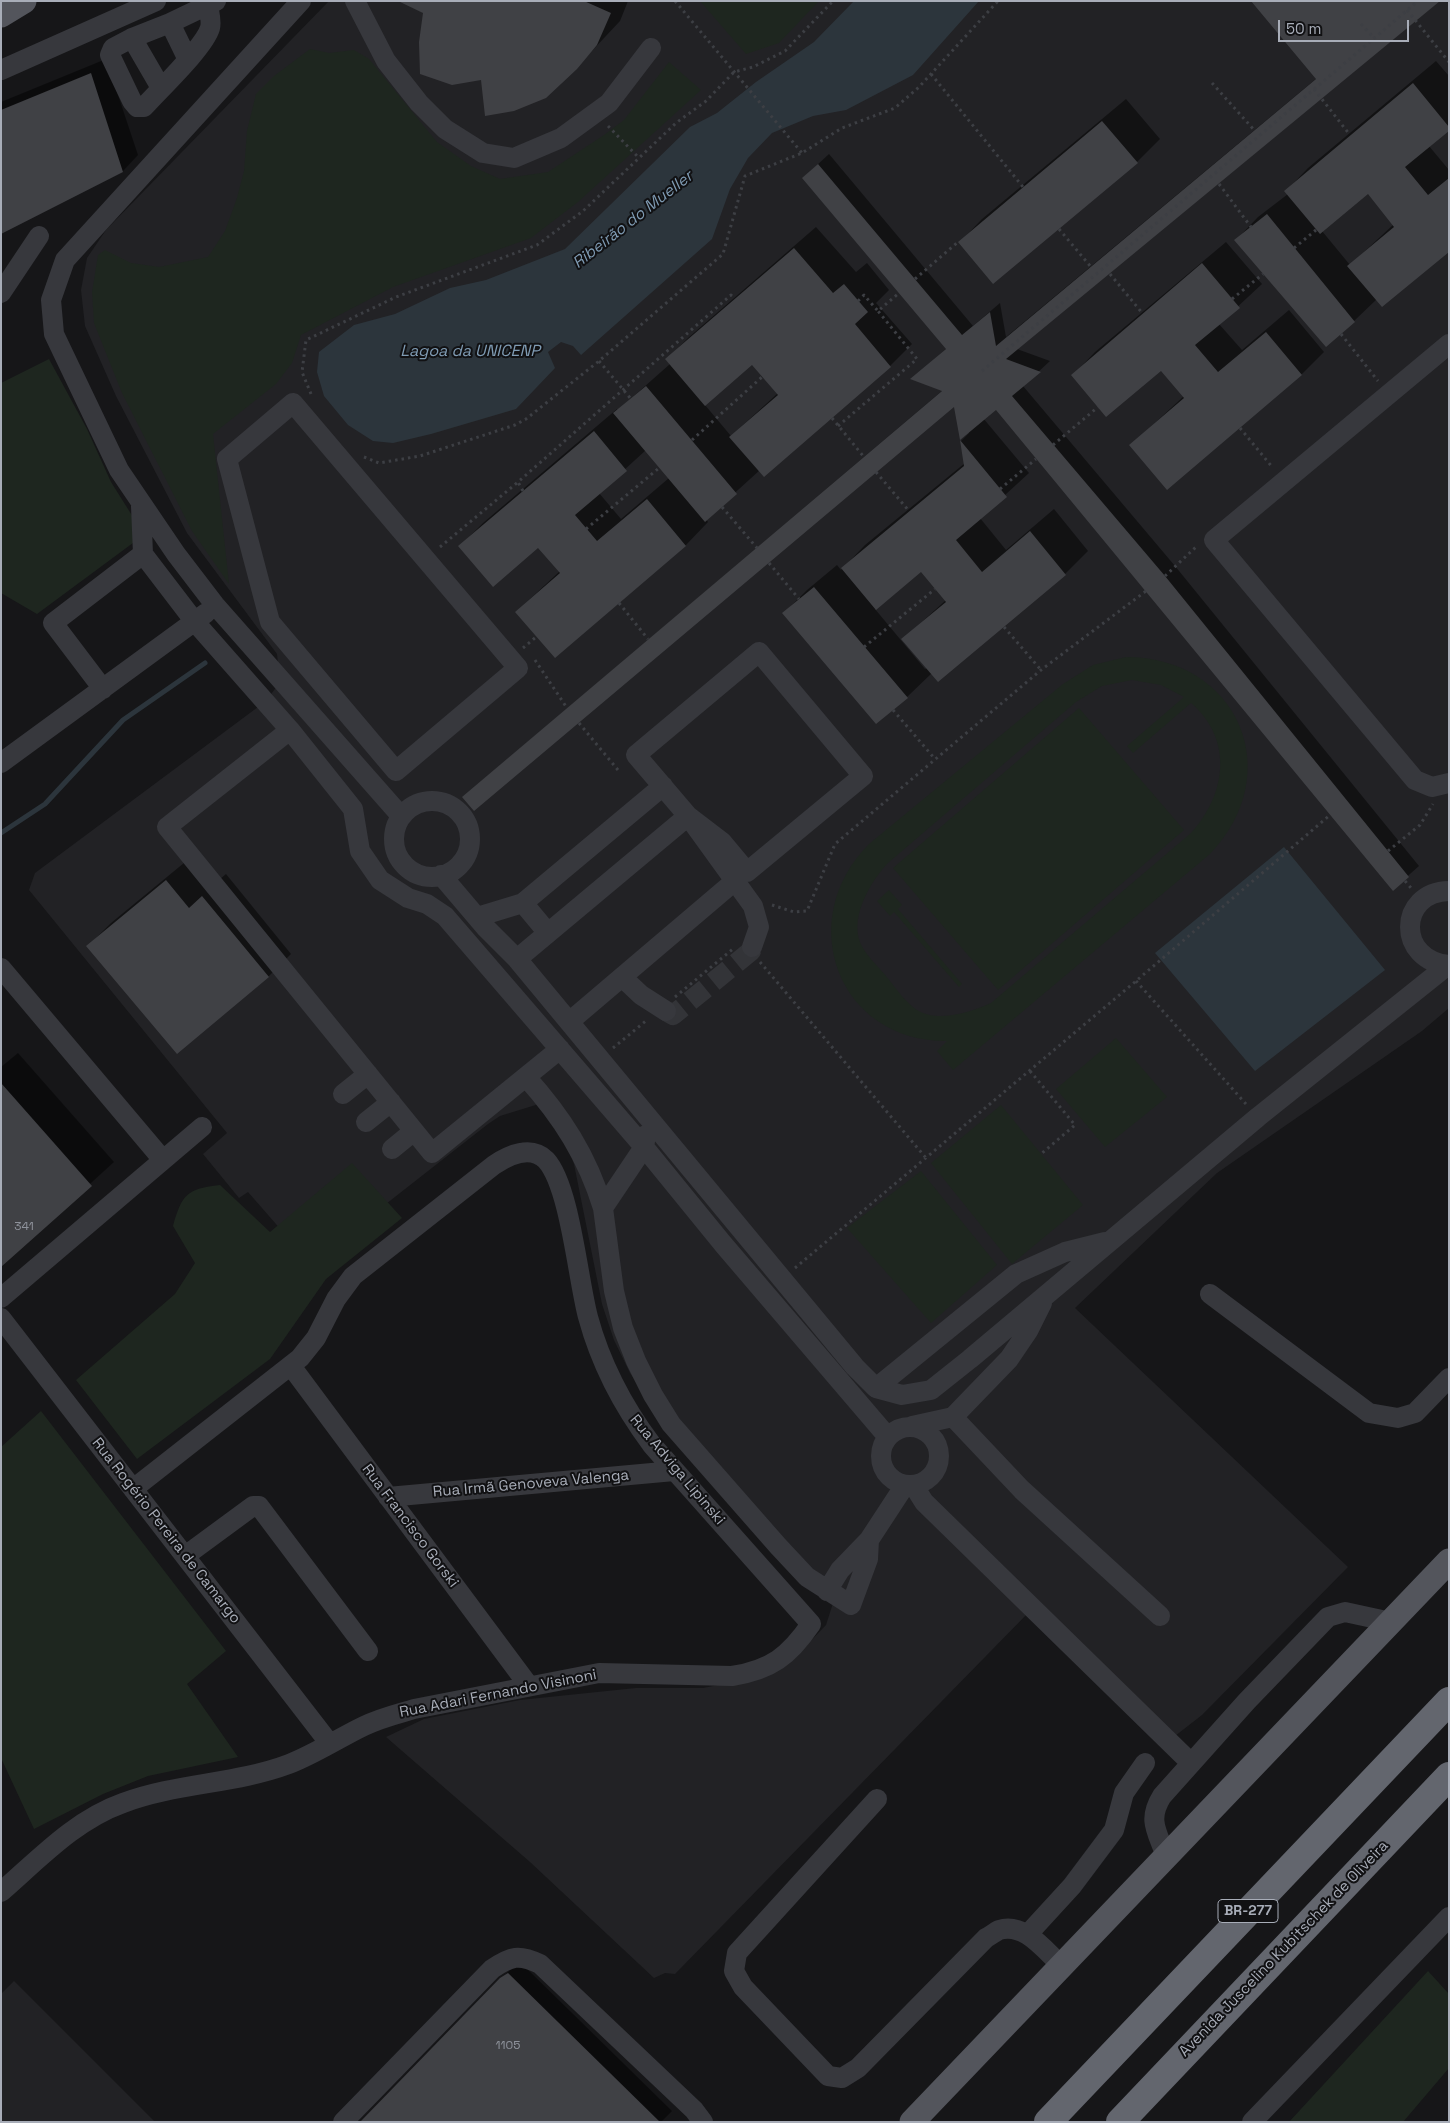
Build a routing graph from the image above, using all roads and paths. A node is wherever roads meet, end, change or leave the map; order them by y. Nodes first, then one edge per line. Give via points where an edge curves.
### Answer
1 (156, 1) edge
2 (675, 1) edge
3 (832, 1) edge
4 (998, 1) edge
5 (1418, 1) edge
6 (24, 2) edge
7 (212, 3) edge
8 (295, 3) edge
9 (364, 6) edge
10 (1407, 10) junction
11 (1, 15) edge
12 (170, 22) junction
13 (1361, 24) dead end
14 (132, 38) junction
15 (1374, 38) junction
16 (651, 48) dead end
17 (188, 60) junction
18 (1449, 62) edge
19 (1, 70) edge
20 (734, 72) junction
21 (931, 74) junction
22 (1212, 83) dead end
23 (161, 88) junction
24 (1314, 89) junction
25 (596, 113) junction
26 (1255, 131) dead end
27 (1350, 135) dead end
28 (802, 153) junction
29 (639, 158) junction
30 (1219, 184) dead end
31 (1023, 187) dead end
32 (1252, 226) dead end
33 (1059, 229) dead end
34 (1316, 230) dead end
35 (38, 236) dead end
36 (958, 242) dead end
37 (1294, 248) dead end
38 (1091, 267) dead end
39 (1110, 274) dead end
40 (1263, 274) dead end
41 (915, 279) dead end
42 (1, 293) edge
43 (899, 293) dead end
44 (734, 299) dead end
45 (1232, 299) dead end
46 (858, 300) dead end
47 (878, 311) junction
48 (1143, 314) dead end
49 (1342, 334) dead end
50 (1449, 344) edge
51 (599, 361) junction
52 (982, 371) dead end
53 (762, 377) dead end
54 (623, 390) junction
55 (1389, 393) junction
56 (312, 397) dead end
57 (631, 399) dead end
58 (1098, 407) dead end
59 (832, 418) dead end
60 (838, 426) junction
61 (1240, 428) dead end
62 (692, 440) dead end
63 (1053, 445) dead end
64 (362, 456) dead end
65 (864, 457) dead end
66 (1036, 458) dead end
67 (659, 468) dead end
68 (876, 472) dead end
69 (1276, 472) dead end
70 (518, 482) junction
71 (1000, 489) dead end
72 (523, 491) dead end
73 (141, 506) junction
74 (722, 507) dead end
75 (909, 511) dead end
76 (586, 528) dead end
77 (756, 548) dead end
78 (143, 554) junction
79 (426, 559) junction
80 (769, 563) dead end
81 (935, 589) dead end
82 (1146, 591) dead end
83 (799, 599) dead end
84 (619, 603) dead end
85 (215, 605) junction
86 (195, 622) junction
87 (1004, 627) dead end
88 (648, 639) dead end
89 (526, 646) dead end
90 (864, 647) dead end
91 (1041, 670) junction
92 (103, 689) junction
93 (294, 696) junction
94 (340, 705) junction
95 (567, 708) dead end
96 (893, 710) dead end
97 (274, 713) junction
98 (319, 721) junction
99 (579, 723) dead end
100 (290, 730) junction
101 (935, 759) junction
102 (1, 763) edge
103 (618, 770) dead end
104 (1440, 785) edge
105 (663, 786) junction
106 (1330, 815) dead end
107 (401, 816) junction
108 (688, 816) junction
109 (1388, 851) dead end
110 (442, 875) junction
111 (736, 880) junction
112 (1449, 891) edge
113 (523, 903) junction
114 (753, 906) junction
115 (482, 922) junction
116 (548, 933) junction
117 (469, 943) junction
118 (748, 951) junction
119 (517, 959) junction
120 (1448, 965) edge
121 (1, 968) edge
122 (622, 977) junction
123 (1136, 981) junction
124 (663, 1010) junction
125 (569, 1022) junction
126 (560, 1049) junction
127 (609, 1051) dead end
128 (1030, 1071) junction
129 (368, 1074) junction
130 (526, 1077) junction
131 (343, 1094) dead end
132 (391, 1102) junction
133 (1258, 1117) junction
134 (649, 1118) junction
135 (366, 1122) dead end
136 (202, 1127) dead end
137 (414, 1131) junction
138 (644, 1147) junction
139 (392, 1149) dead end
140 (1041, 1154) dead end
141 (926, 1158) junction
142 (163, 1160) junction
143 (603, 1208) junction
144 (1111, 1240) junction
145 (788, 1261) dead end
146 (1210, 1294) dead end
147 (1046, 1295) junction
148 (1, 1298) edge
149 (1, 1318) edge
150 (291, 1366) junction
151 (1449, 1378) edge
152 (876, 1388) junction
153 (953, 1416) junction
154 (912, 1426) junction
155 (887, 1436) junction
156 (940, 1457) junction
157 (674, 1471) junction
158 (909, 1485) junction
159 (133, 1489) junction
160 (388, 1497) junction
161 (869, 1540) junction
162 (185, 1556) junction
163 (1449, 1561) edge
164 (826, 1591) junction
165 (1160, 1616) dead end
166 (1391, 1622) junction
167 (811, 1624) joint
168 (368, 1651) dead end
169 (529, 1686) junction
170 (1449, 1701) edge
171 (330, 1744) junction
172 (1145, 1763) dead end
173 (1191, 1763) junction
174 (1449, 1776) edge
175 (877, 1799) dead end
176 (1166, 1856) junction
177 (1, 1892) edge
178 (1448, 1921) edge
179 (1028, 1934) junction
180 (1062, 1966) junction
181 (343, 2122) edge
182 (703, 2122) edge
183 (912, 2122) edge
184 (1048, 2122) edge
185 (1120, 2122) edge
186 (1252, 2122) edge

1 - 19 street
2 - 20 path
3 - 20 path via 785,51 753,67
4 - 21 path
5 - 10 path
6 - 11 main road
7 - 12 street
7 - 17 street via 208,35
8 - 73 street via 65,260 51,300 54,334 119,470
9 - 25 street via 386,60 419,103 445,129 483,153 514,158 561,138
10 - 15 path
10 - 18 path
12 - 14 street
12 - 17 street
13 - 15 path
14 - 23 street
14 - 23 street via 113,48 110,55 132,101 144,107
15 - 24 path
16 - 25 street via 609,104
17 - 23 street
20 - 28 path
20 - 29 path via 706,101 676,123
21 - 28 path via 895,108 842,128
21 - 31 path
22 - 26 path
24 - 27 path
24 - 52 path
25 - 29 path
28 - 51 path via 745,176 724,254
29 - 56 path via 583,211 537,245 396,297 306,340 302,372
30 - 32 path
33 - 38 path
34 - 37 path
35 - 42 street
36 - 41 path
39 - 48 path
40 - 45 path
43 - 47 path
44 - 54 path via 731,296
46 - 47 path via 864,295
47 - 60 path via 917,359
49 - 55 path
50 - 55 street
51 - 54 path
51 - 64 path via 526,419 515,424 420,456 379,463
53 - 62 path
54 - 57 path
54 - 70 path
55 - 104 street via 1214,540 1415,780
58 - 63 path
59 - 60 path
60 - 65 path
61 - 69 path
66 - 71 path
67 - 76 path
68 - 75 path
70 - 72 path
70 - 79 path
73 - 78 street
73 - 85 street
74 - 77 path
78 - 86 street
78 - 92 street via 53,623
79 - 94 street via 518,668 396,771
79 - 94 street via 293,403 227,459 270,622
80 - 83 path
81 - 90 path
82 - 91 path
84 - 88 path
85 - 86 street
85 - 93 street
86 - 92 street
86 - 97 street
87 - 91 path
89 - 95 path
91 - 101 path
92 - 102 street
93 - 97 street
93 - 98 street
94 - 98 street
96 - 101 path
97 - 100 street
98 - 107 street
99 - 103 path
100 - 117 street via 353,809 360,851 380,880 445,916
100 - 129 street via 167,826
101 - 114 path via 835,844 807,911 794,912 775,905
104 - 109 path via 1434,804 1420,825
105 - 108 street
105 - 108 street via 636,755 759,652 862,776 747,872 722,842
105 - 113 street
106 - 123 path
107 - 110 street via 393,838 400,860 418,874
107 - 110 street via 425,801 463,808 470,840 468,852 462,862
108 - 111 street via 708,847
108 - 116 street
110 - 115 street
111 - 114 street
111 - 122 street
112 - 120 street via 1436,892 1421,900 1410,916 1410,934 1416,950 1430,961
113 - 115 street
113 - 116 street
114 - 118 street via 759,927
115 - 117 street
115 - 119 street
116 - 119 street
117 - 126 street
118 - 124 path
118 - 141 path
119 - 125 street
120 - 133 street
121 - 142 street
122 - 124 street
122 - 125 street
123 - 128 path
123 - 133 path
124 - 127 path
125 - 134 street
126 - 130 street
126 - 138 street
128 - 140 path via 1075,1125
128 - 141 path
129 - 131 street
129 - 132 street
130 - 137 street via 432,1153
130 - 143 street via 571,1133 594,1180
132 - 135 street
132 - 137 street
133 - 144 street
134 - 138 street
134 - 152 street via 855,1367
136 - 142 street
137 - 139 street
138 - 143 street
138 - 155 street
141 - 145 path via 794,1268
142 - 148 street
143 - 164 street via 614,1291 623,1328 653,1395 671,1424 778,1546 807,1577
144 - 147 street
144 - 152 street via 1065,1252 1016,1274
146 - 151 street via 1369,1413 1398,1418 1415,1412
147 - 152 street via 931,1390 902,1395
147 - 153 street via 1009,1359
149 - 159 street, Rua Rogério Pereira de Camargo
150 - 157 street, Rua Adviga Lipinski via 308,1349 336,1299 364,1266 494,1165 512,1155 537,1154 555,1173 562,1194 587,1314 605,1370 632,1419
150 - 159 street
150 - 160 street, Rua Francisco Gorski
153 - 154 street
153 - 156 street
153 - 165 street via 1022,1490
154 - 155 street via 899,1428
154 - 156 street via 926,1431 936,1441
155 - 158 street via 880,1457 883,1468 889,1477
156 - 158 street via 936,1470 927,1480
157 - 160 street, Rua Irmã Genoveva Valenga
157 - 167 street, Rua Adviga Lipinski
158 - 161 street
158 - 173 street
159 - 162 street, Rua Rogério Pereira de Camargo
160 - 169 street, Rua Francisco Gorski
161 - 164 street via 840,1570
161 - 164 street via 868,1559 851,1605
162 - 168 street via 253,1506 259,1506
162 - 171 street, Rua Rogério Pereira de Camargo
163 - 166 main road
166 - 173 street via 1345,1612 1328,1617
166 - 176 main road
167 - 169 street, Rua Adari Fernando Visinoni via 784,1656 769,1667 752,1673 732,1676 607,1672
169 - 171 street, Rua Adari Fernando Visinoni via 388,1716
170 - 184 highway, BR-277
171 - 177 street, Rua Adari Fernando Visinoni via 275,1768 122,1802 72,1830
172 - 179 street via 1124,1793 1114,1830 1072,1886
173 - 176 street via 1154,1808 1154,1821
174 - 185 highway, Avenida Juscelino Kubitschek de Oliveira
175 - 179 street via 737,1953 734,1971 743,1987 828,2076 842,2078 858,2068 986,1938 999,1930 1013,1929
176 - 180 main road
178 - 186 street
179 - 180 street
180 - 183 main road
181 - 182 street via 492,1969 506,1959 526,1957 540,1964

